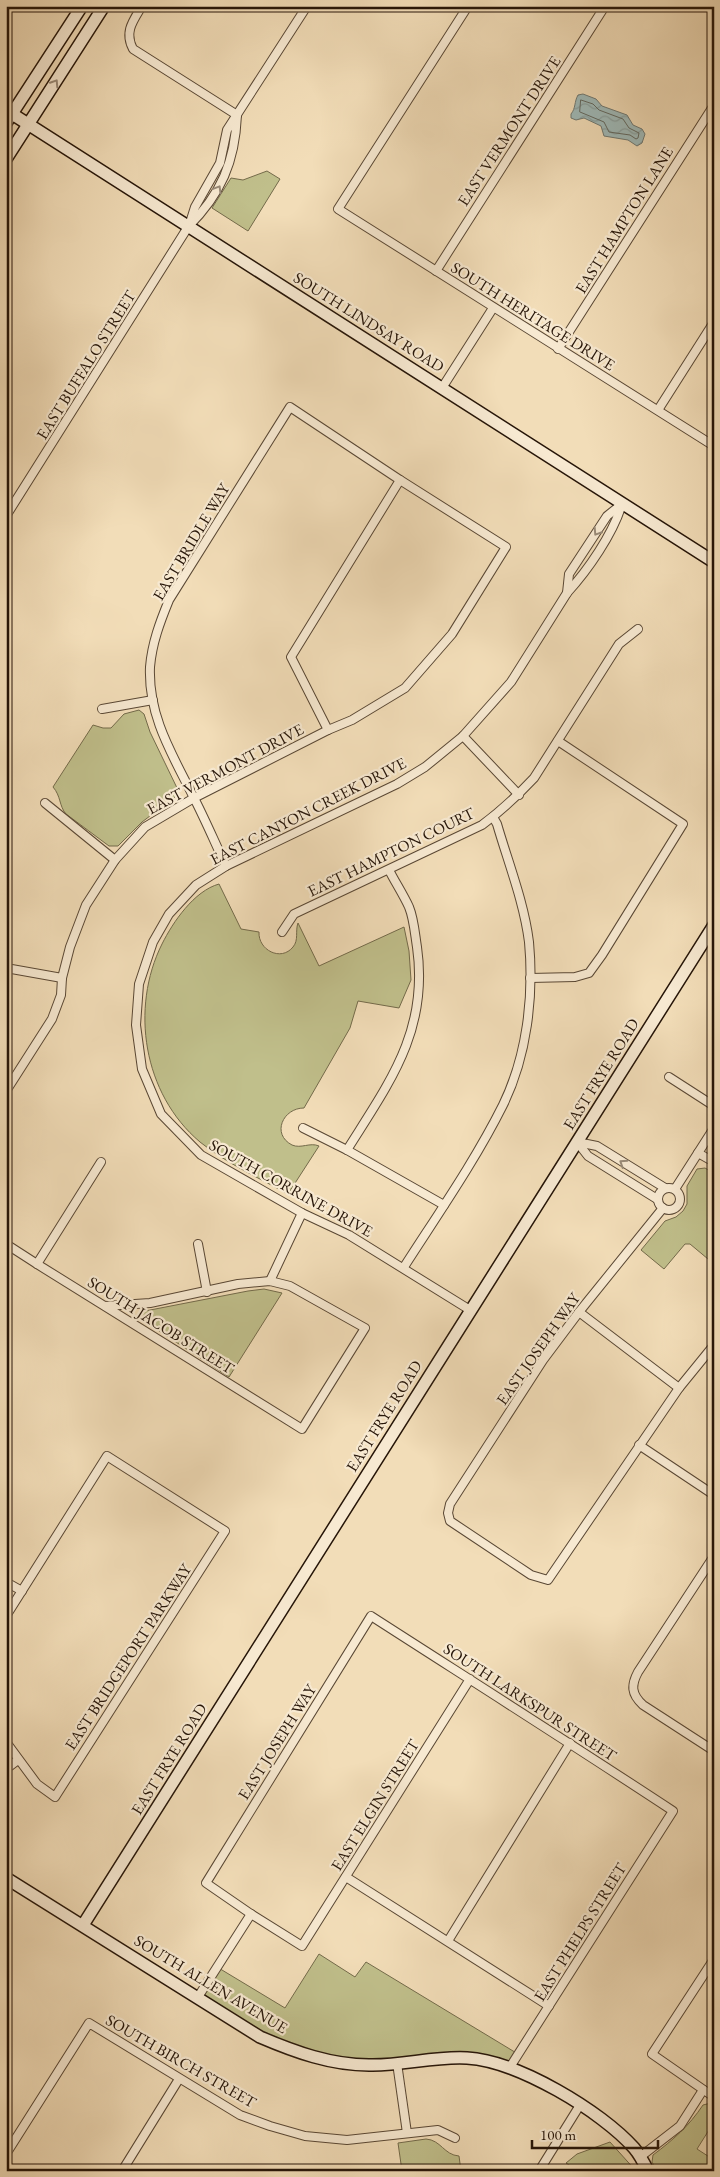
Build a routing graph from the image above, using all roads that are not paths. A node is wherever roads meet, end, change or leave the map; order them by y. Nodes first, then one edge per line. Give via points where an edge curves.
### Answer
1 (82, 6) edge
2 (104, 6) edge
3 (142, 6) edge
4 (307, 6) edge
5 (468, 6) edge
6 (605, 6) edge
7 (714, 105) edge
8 (8, 115) edge
9 (238, 115) junction
10 (28, 124) junction
11 (6, 159) edge
12 (188, 228) junction
13 (436, 271) junction
14 (492, 308) junction
15 (714, 322) edge
16 (558, 349) junction
17 (442, 388) junction
18 (658, 410) junction
19 (714, 446) edge
20 (400, 480) junction
21 (622, 504) junction
22 (6, 516) edge
23 (714, 562) edge
24 (638, 629) dead end
25 (153, 700) junction
26 (102, 709) dead end
27 (328, 730) junction
28 (463, 736) junction
29 (558, 740) junction
30 (518, 795) junction
31 (194, 798) junction
32 (45, 802) dead end
33 (493, 817) junction
34 (115, 860) junction
35 (226, 866) junction
36 (389, 870) junction
37 (714, 925) edge
38 (282, 932) dead end
39 (6, 968) edge
40 (62, 978) junction
41 (530, 978) junction
42 (136, 1025) joint
43 (669, 1077) dead end
44 (6, 1091) edge
45 (714, 1106) edge
46 (303, 1128) dead end
47 (714, 1128) edge
48 (578, 1142) junction
49 (347, 1150) junction
50 (698, 1153) junction
51 (101, 1162) dead end
52 (714, 1162) edge
53 (664, 1188) junction
54 (675, 1189) junction
55 (657, 1199) junction
56 (444, 1204) junction
57 (663, 1208) junction
58 (302, 1213) junction
59 (6, 1244) edge
60 (198, 1244) dead end
61 (37, 1264) junction
62 (404, 1267) junction
63 (270, 1280) junction
64 (208, 1292) junction
65 (105, 1306) junction
66 (470, 1310) junction
67 (579, 1312) junction
68 (714, 1345) edge
69 (679, 1388) junction
70 (639, 1445) junction
71 (714, 1495) edge
72 (714, 1556) edge
73 (6, 1582) edge
74 (22, 1591) junction
75 (6, 1616) edge
76 (371, 1616) joint
77 (470, 1679) junction
78 (6, 1742) edge
79 (570, 1744) junction
80 (714, 1751) edge
81 (18, 1760) junction
82 (6, 1769) edge
83 (673, 1811) joint
84 (346, 1877) junction
85 (6, 1878) edge
86 (251, 1914) junction
87 (84, 1925) junction
88 (448, 1941) junction
89 (714, 1959) edge
90 (198, 1997) junction
91 (549, 2006) junction
92 (397, 2063) junction
93 (510, 2067) junction
94 (179, 2078) junction
95 (703, 2090) junction
96 (714, 2097) edge
97 (580, 2106) junction
98 (407, 2133) junction
99 (456, 2138) dead end
100 (6, 2154) edge
101 (640, 2157) junction
102 (123, 2171) edge
103 (539, 2171) edge
104 (648, 2171) edge

1 - 8 street
10 -> 2 street
3 - 9 street via 129,28 128,40 133,49
4 - 9 street, EAST BUFFALO STREET
5 - 13 street, SOUTH HERITAGE DRIVE via 338,210
6 - 13 street, EAST VERMONT DRIVE
7 - 16 street, EAST HAMPTON LANE
8 - 10 street, SOUTH LINDSAY ROAD
9 - 12 street, EAST BUFFALO STREET via 227,130 220,163 195,207
10 - 11 street
10 - 12 street, SOUTH LINDSAY ROAD
12 - 17 street, SOUTH LINDSAY ROAD
12 - 22 street, EAST BUFFALO STREET
13 - 14 street, SOUTH HERITAGE DRIVE
14 - 16 street, SOUTH HERITAGE DRIVE
14 - 17 street
15 - 18 street
16 - 18 street, SOUTH HERITAGE DRIVE
17 - 21 street, SOUTH LINDSAY ROAD
18 - 19 street, SOUTH HERITAGE DRIVE
20 - 25 street, EAST BRIDLE WAY via 290,407 169,600 155,635 150,668
20 - 27 street via 291,657
20 - 27 street, EAST VERMONT DRIVE via 506,547 452,634 405,688 352,720
21 - 23 street, SOUTH LINDSAY ROAD
21 - 28 street, EAST CANYON CREEK DRIVE via 607,516 570,574 566,593 511,682
24 - 29 street, EAST HAMPTON COURT via 620,644
25 - 26 street
25 - 31 street, EAST BRIDLE WAY via 162,735
27 - 31 street, EAST VERMONT DRIVE
28 - 30 street
28 - 35 street, EAST CANYON CREEK DRIVE via 398,784
29 - 30 street, EAST HAMPTON COURT via 534,778
29 - 41 street via 683,824 589,973 575,977
30 - 33 street, EAST HAMPTON COURT
31 - 34 street, EAST VERMONT DRIVE via 144,827
31 - 35 street, EAST BRIDLE WAY
32 - 34 street
33 - 36 street, EAST HAMPTON COURT
33 - 41 street via 524,914
34 - 40 street, EAST VERMONT DRIVE via 86,905
35 - 42 street, EAST CANYON CREEK DRIVE via 196,886 169,914 153,942 139,984
36 - 38 street, EAST HAMPTON COURT via 294,914
36 - 49 street via 409,908 416,942 420,970 417,1008 408,1044 393,1078
37 - 48 street, EAST FRYE ROAD
39 - 40 street
40 - 44 street, EAST VERMONT DRIVE via 61,996 52,1019
41 - 56 street via 529,1014 518,1063 503,1104
42 - 58 street, SOUTH CORRINE DRIVE via 142,1069 162,1114 200,1155
43 - 45 street
46 - 49 street
47 - 50 street, EAST JOSEPH WAY
53 -> 48 street via 597,1146
48 - 55 street via 588,1156
48 - 66 street, EAST FRYE ROAD
49 - 56 street
50 - 52 street
50 - 54 street, EAST JOSEPH WAY
51 - 61 street
53 - 54 street
53 - 55 street
54 - 57 street, EAST JOSEPH WAY via 680,1197 678,1206 669,1210
55 - 57 street
56 - 62 street
57 - 67 street, EAST JOSEPH WAY
58 - 62 street, SOUTH CORRINE DRIVE via 349,1234
58 - 63 street
59 - 61 street, SOUTH JACOB STREET
60 - 64 street
61 - 65 street, SOUTH JACOB STREET
62 - 66 street, SOUTH CORRINE DRIVE
63 - 64 street
63 - 65 street, SOUTH JACOB STREET via 290,1286 365,1328 302,1429
64 - 65 street
66 - 87 street, EAST FRYE ROAD
67 - 69 street
67 - 70 street, EAST JOSEPH WAY via 543,1360 450,1504 450,1521 531,1574 548,1580
68 - 69 street
69 - 70 street
70 - 71 street
72 - 80 street via 633,1682 636,1698 643,1705
73 - 74 street
74 - 75 street
74 - 81 street, EAST BRIDGEPORT PARKWAY via 107,1456 225,1531 55,1797 37,1784
76 - 77 street, SOUTH LARKSPUR STREET
76 - 86 street, EAST JOSEPH WAY via 206,1882
77 - 79 street, SOUTH LARKSPUR STREET
77 - 84 street, EAST ELGIN STREET
78 - 81 street
79 - 83 street, SOUTH LARKSPUR STREET
79 - 88 street
81 - 82 street
83 - 91 street, EAST PHELPS STREET
84 - 86 street, EAST ELGIN STREET via 302,1946
84 - 88 street
85 - 87 street, SOUTH ALLEN AVENUE
86 - 90 street
87 - 90 street, SOUTH ALLEN AVENUE
88 - 91 street
89 - 95 street via 652,2054
90 - 92 street, SOUTH ALLEN AVENUE via 260,2037 295,2052 327,2061 361,2065
91 - 93 street, EAST PHELPS STREET
92 - 93 street, SOUTH ALLEN AVENUE via 468,2058
92 - 98 street
93 - 97 street, SOUTH ALLEN AVENUE
94 - 98 street, SOUTH BIRCH STREET via 240,2115 304,2136 347,2140
94 - 100 street, SOUTH BIRCH STREET via 89,2023
94 - 102 street
95 - 96 street
95 - 101 street via 680,2126
97 - 101 street, SOUTH ALLEN AVENUE via 615,2129
97 - 103 street
98 - 99 street, SOUTH BIRCH STREET via 438,2130
101 - 104 street, SOUTH ALLEN AVENUE

